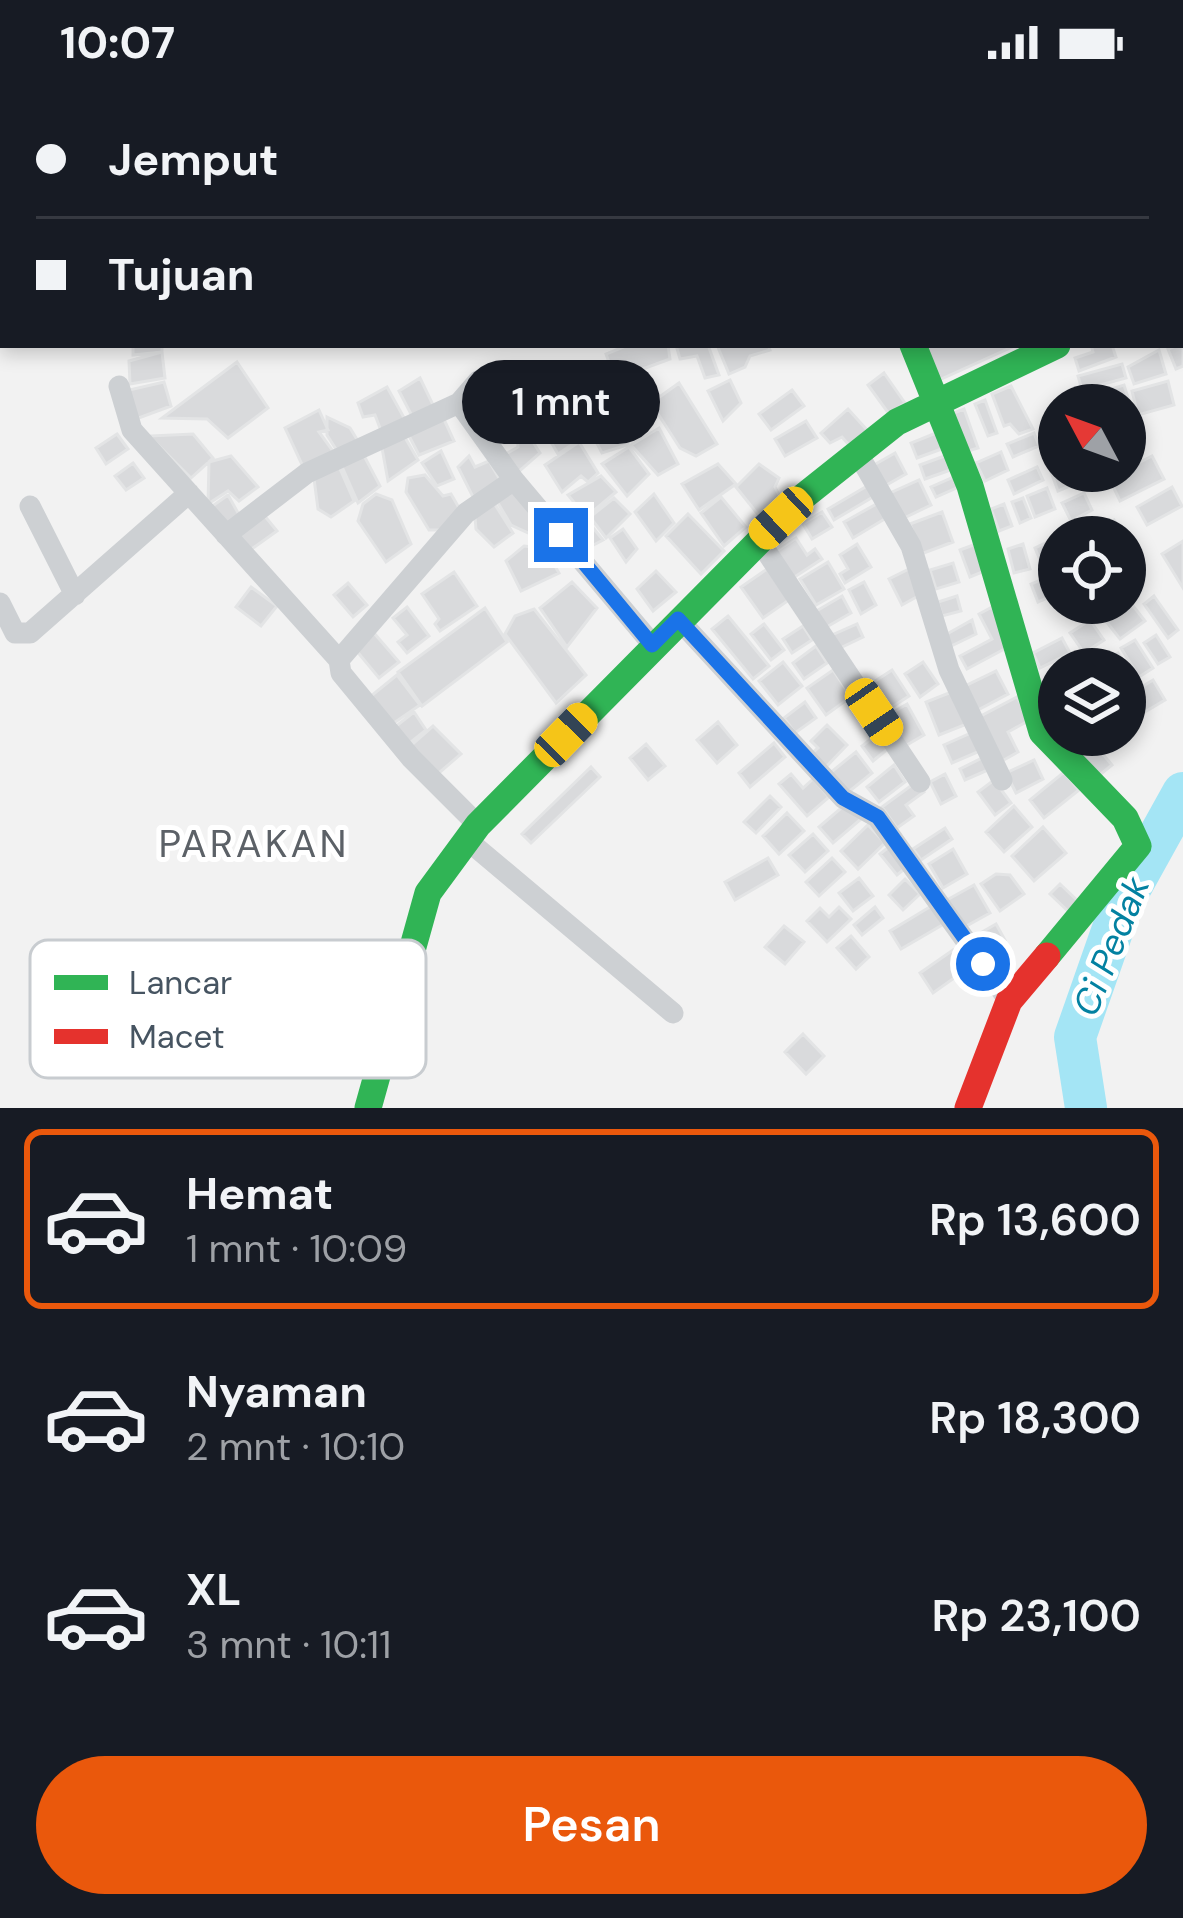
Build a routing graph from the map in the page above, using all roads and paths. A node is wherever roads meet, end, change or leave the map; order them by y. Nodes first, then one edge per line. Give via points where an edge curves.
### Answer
1 (914, 348) edge
2 (1022, 352) edge
3 (553, 375) dead end
4 (119, 386) dead end
5 (937, 400) junction
6 (459, 404) junction
7 (856, 452) junction
8 (514, 480) junction
9 (188, 493) junction
10 (30, 506) dead end
11 (226, 535) junction
12 (758, 539) junction
13 (75, 595) junction
14 (0, 603) edge
15 (678, 619) junction
16 (652, 645) junction
17 (339, 660) junction
18 (1002, 780) dead end
19 (920, 782) dead end
20 (472, 832) junction
21 (415, 940) edge
22 (1010, 1000) junction
23 (673, 1013) dead end
24 (376, 1078) edge
25 (368, 1108) edge
26 (968, 1108) edge

1 - 5 street
2 - 5 street
3 - 6 street via 500,371 478,381
4 - 9 street via 132,430
5 - 7 street
5 - 22 street via 1042,732 1126,818 1138,846
6 - 8 street
6 - 11 street via 308,472
7 - 12 street
7 - 18 street via 911,546 950,670
8 - 16 street
8 - 17 street via 466,512
9 - 11 street
9 - 13 street
10 - 13 street
11 - 17 street
12 - 15 street
12 - 19 street
13 - 14 street via 23,636
15 - 16 street
15 - 22 street via 843,798 878,817
16 - 20 street
17 - 20 street via 341,674
20 - 21 street via 428,893
20 - 23 street
22 - 26 street
24 - 25 street

